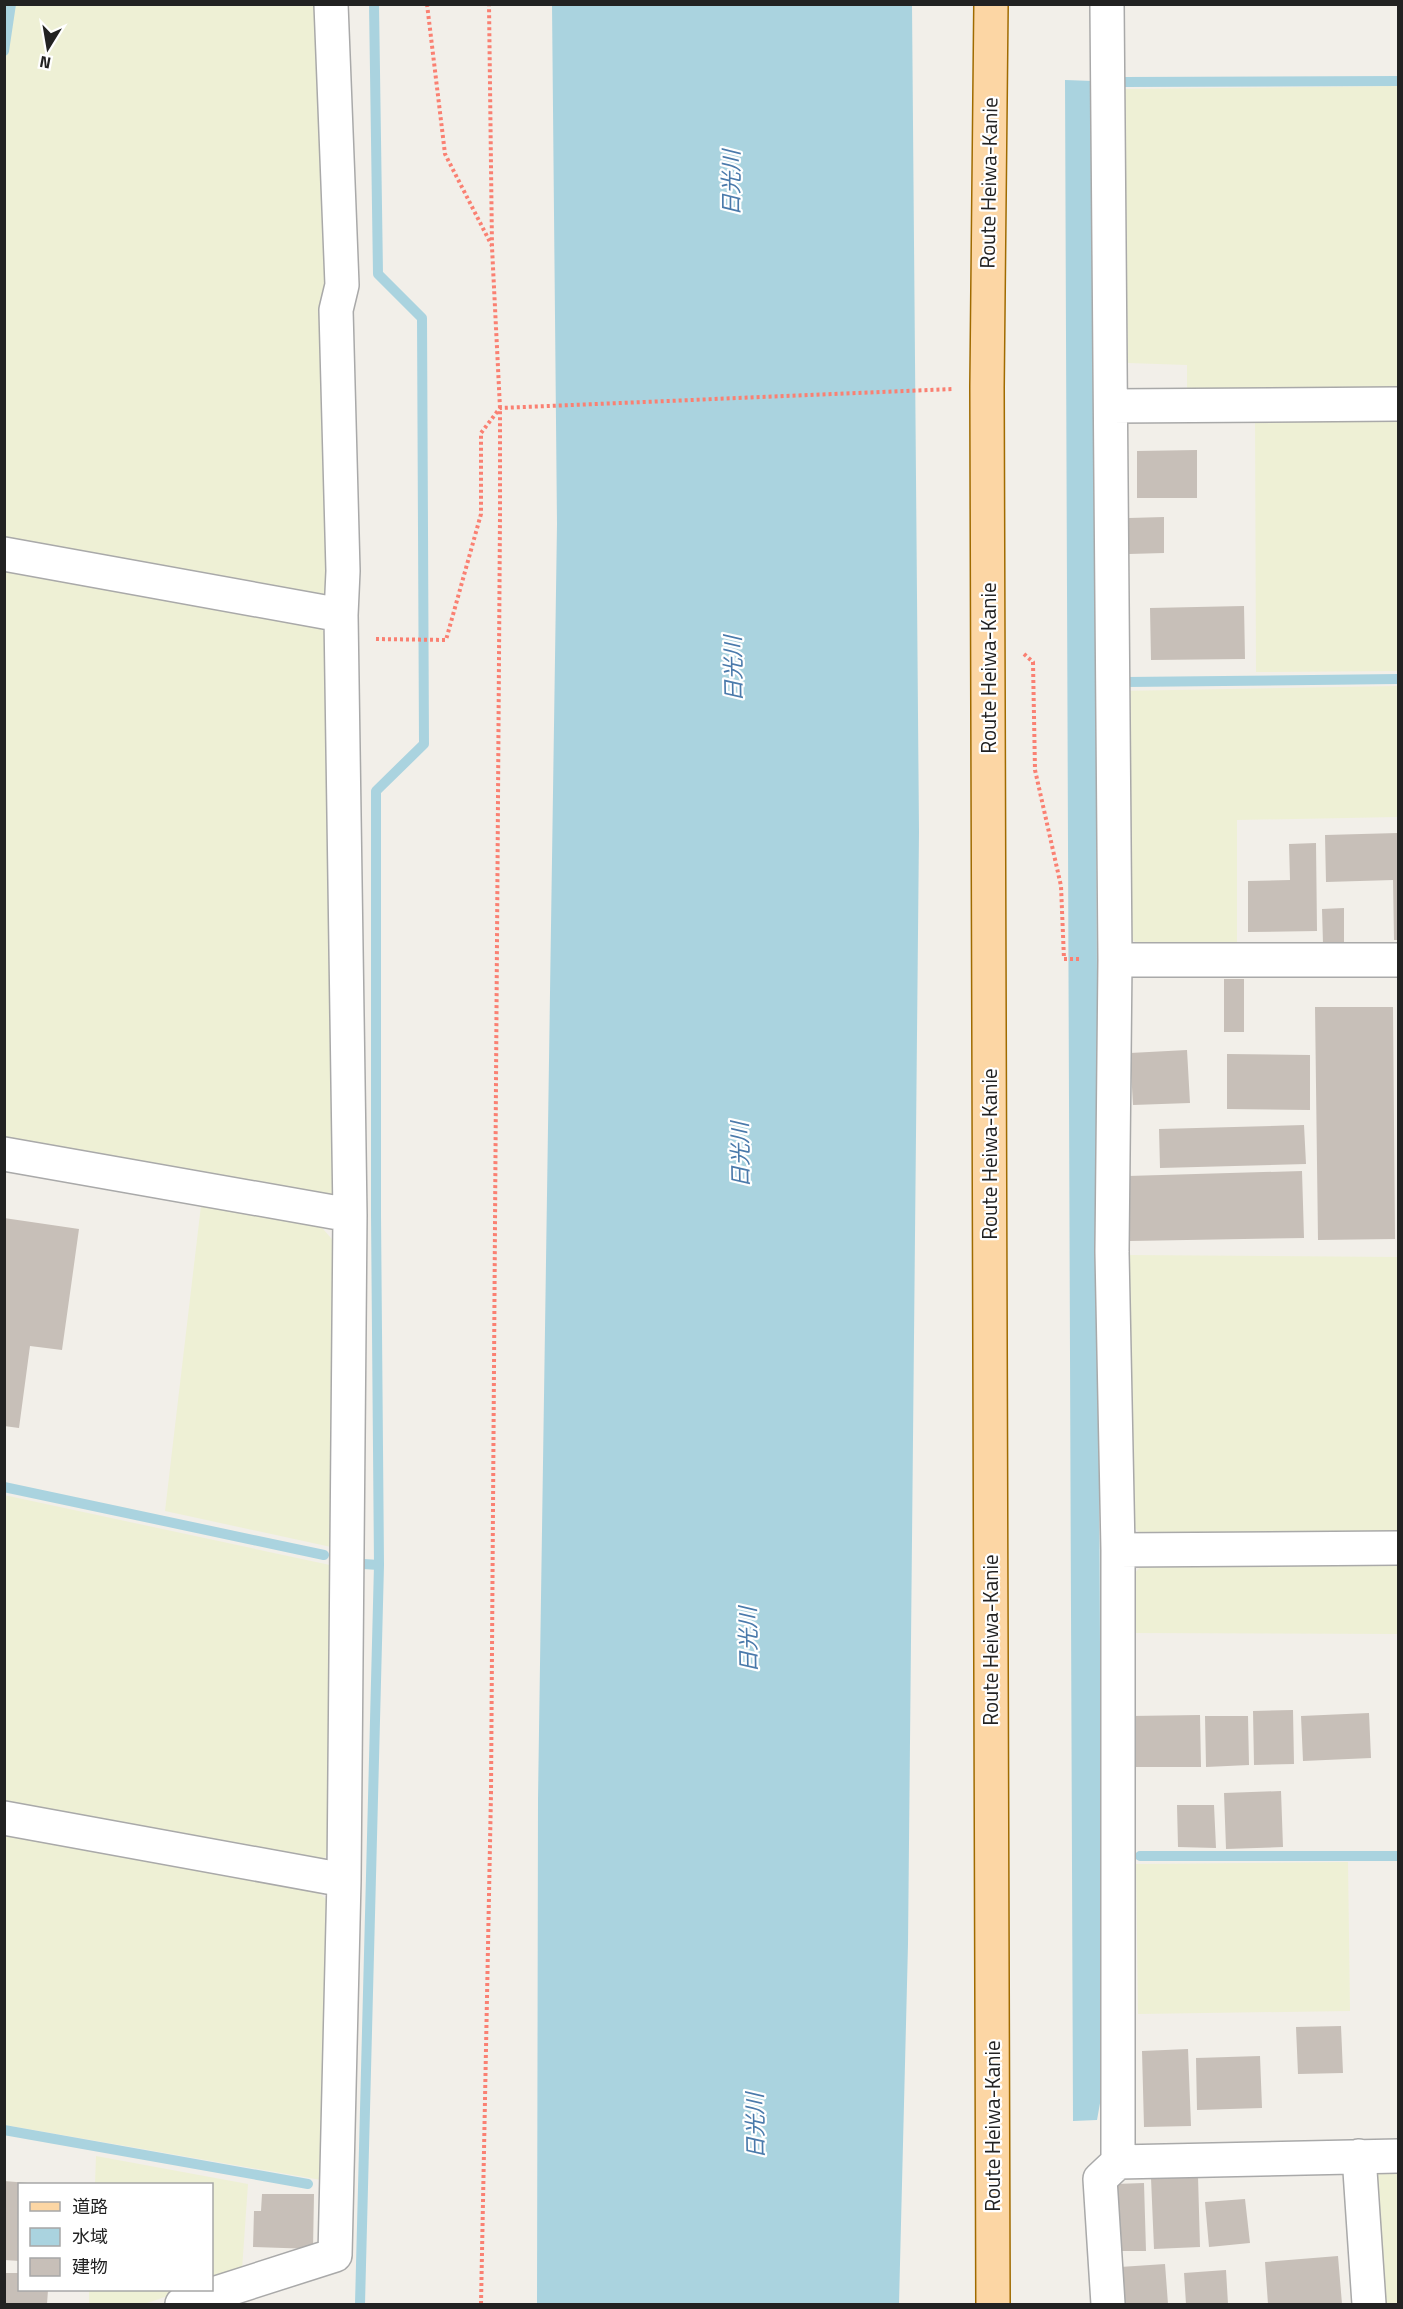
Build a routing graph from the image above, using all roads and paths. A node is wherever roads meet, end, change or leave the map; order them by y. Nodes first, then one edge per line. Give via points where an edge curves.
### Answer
1 (331, 4) edge
2 (427, 4) edge
3 (489, 4) edge
4 (991, 4) edge
5 (1107, 4) edge
6 (492, 247) junction
7 (960, 389) dead end
8 (1398, 404) edge
9 (1111, 406) junction
10 (500, 408) junction
11 (4, 554) edge
12 (341, 615) junction
13 (988, 625) junction
14 (409, 641) dead end
15 (1064, 959) dead end
16 (1115, 960) junction
17 (1398, 960) edge
18 (4, 1154) edge
19 (350, 1215) junction
20 (1398, 1548) edge
21 (1118, 1550) junction
22 (4, 1818) edge
23 (344, 1880) junction
24 (1359, 2156) junction
25 (1398, 2156) edge
26 (1118, 2162) junction
27 (182, 2304) edge
28 (481, 2304) edge
29 (993, 2304) edge
30 (1108, 2304) edge
31 (1369, 2304) edge

1 - 12 street via 342,285 336,310
2 - 6 path via 445,154
3 - 6 path
4 - 13 main road, Route Heiwa-Kanie
5 - 9 street
6 - 10 path
7 - 10 path
8 - 9 street
9 - 16 street
10 - 14 path via 481,433 481,514 446,640
10 - 28 path via 491,1781
11 - 12 street
12 - 19 street
13 - 15 path via 1033,662 1035,770 1061,886
13 - 29 main road, Route Heiwa-Kanie
16 - 17 street
16 - 21 street via 1112,1252
18 - 19 street
19 - 23 street
20 - 21 street
21 - 26 street
22 - 23 street
23 - 27 street via 335,2255
24 - 25 street
24 - 26 street
24 - 31 street
26 - 30 street via 1100,2179

